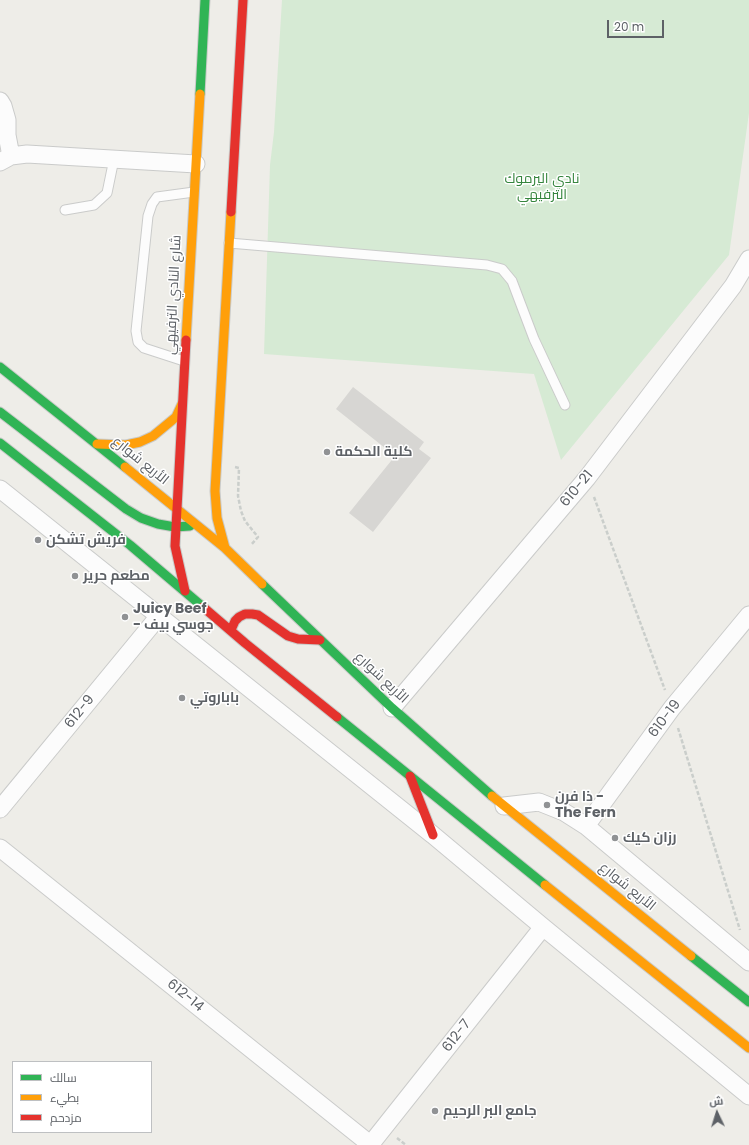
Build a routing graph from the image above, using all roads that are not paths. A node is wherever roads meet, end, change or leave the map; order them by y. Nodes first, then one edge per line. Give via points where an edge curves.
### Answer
1 (205, 0) edge
2 (243, 0) edge
3 (0, 101) edge
4 (5, 159) edge
5 (114, 159) junction
6 (196, 164) junction
7 (194, 192) junction
8 (66, 210) dead end
9 (229, 243) junction
10 (749, 259) edge
11 (185, 361) junction
12 (0, 367) edge
13 (182, 404) junction
14 (565, 405) dead end
15 (0, 412) edge
16 (0, 442) edge
17 (97, 444) junction
18 (144, 483) junction
19 (0, 489) edge
20 (144, 495) dead end
21 (137, 505) dead end
22 (176, 508) junction
23 (126, 509) junction
24 (218, 518) junction
25 (197, 525) junction
26 (175, 527) junction
27 (225, 548) junction
28 (184, 591) junction
29 (749, 615) edge
30 (159, 616) junction
31 (231, 630) junction
32 (320, 640) junction
33 (392, 708) junction
34 (410, 776) junction
35 (504, 806) junction
36 (0, 809) edge
37 (586, 826) junction
38 (434, 835) junction
39 (0, 848) edge
40 (543, 927) junction
41 (749, 962) edge
42 (749, 1002) edge
43 (749, 1048) edge
44 (749, 1096) edge
45 (371, 1145) edge

1 - 6 main road, شارع النادي الترفيهي
2 - 9 main road
3 - 4 street via 7,120
4 - 5 street via 27,154
5 - 6 street
5 - 8 lane via 107,193 94,205
6 - 7 main road, شارع النادي الترفيهي
7 - 11 main road, شارع النادي الترفيهي
7 - 11 lane via 157,197 152,204 148,216 136,331 138,342 144,348
9 - 14 lane via 487,265 502,269 512,281 534,339
9 - 24 main road via 215,491
10 - 33 street, 610-21 via 733,286 587,478
11 - 13 main road, شارع النادي الترفيهي
12 - 17 main road, الأربع شوارع
13 - 17 main road via 176,417 153,436 126,445
13 - 22 main road, شارع النادي الترفيهي
15 - 23 main road
16 - 28 main road
17 - 18 main road, الأربع شوارع
18 - 20 main road
18 - 22 main road, الأربع شوارع
19 - 30 street
21 - 23 main road
22 - 25 main road, الأربع شوارع
22 - 26 main road, شارع النادي الترفيهي
23 - 26 main road via 141,518
24 - 25 main road
24 - 27 main road
25 - 26 main road
25 - 27 main road, الأربع شوارع
26 - 28 main road, شارع النادي الترفيهي via 175,546
27 - 32 main road, الأربع شوارع
28 - 31 main road
29 - 37 street, 610-19 via 672,708
30 - 36 street, 612-9
30 - 38 street
31 - 32 main road via 239,617 252,614 258,615 288,636
31 - 34 main road
32 - 33 main road, الأربع شوارع
33 - 35 main road, الأربع شوارع
34 - 38 main road
34 - 43 main road
35 - 37 street via 539,802 564,812
35 - 42 main road, الأربع شوارع
37 - 41 street
38 - 40 street
39 - 45 street, 612-14
40 - 44 street
40 - 45 street, 612-7

